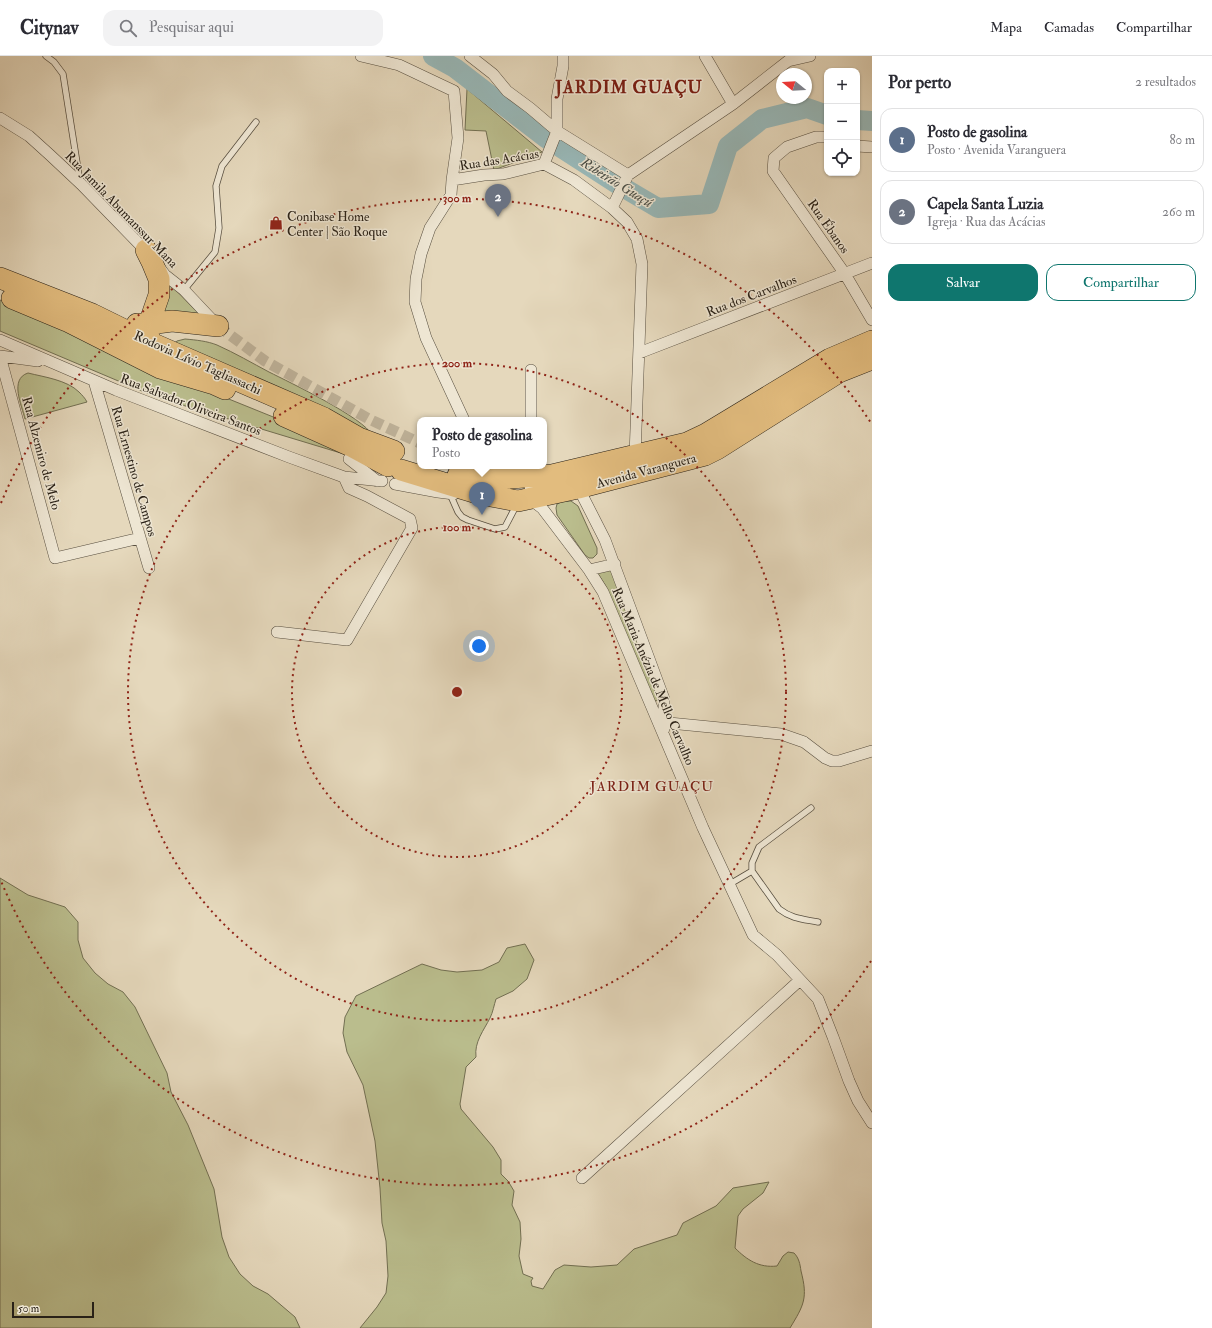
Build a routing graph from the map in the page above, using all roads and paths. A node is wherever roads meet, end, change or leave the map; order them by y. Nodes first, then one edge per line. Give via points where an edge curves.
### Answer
1 (46, 56) edge
2 (361, 56) edge
3 (470, 56) edge
4 (563, 56) edge
5 (705, 56) edge
6 (810, 56) edge
7 (733, 104) junction
8 (0, 118) edge
9 (256, 122) dead end
10 (556, 134) junction
11 (824, 137) edge
12 (860, 146) edge
13 (872, 146) edge
14 (544, 164) junction
15 (626, 179) junction
16 (452, 180) junction
17 (81, 184) junction
18 (612, 208) junction
19 (146, 250) junction
20 (872, 263) edge
21 (845, 274) junction
22 (0, 278) edge
23 (184, 290) junction
24 (0, 293) edge
25 (872, 320) edge
26 (218, 326) joint
27 (149, 333) junction
28 (0, 340) edge
29 (872, 340) edge
30 (639, 353) junction
31 (0, 356) edge
32 (872, 359) edge
33 (56, 364) junction
34 (160, 368) junction
35 (531, 370) dead end
36 (3, 372) edge
37 (94, 381) junction
38 (463, 417) edge
39 (531, 417) edge
40 (351, 453) junction
41 (635, 456) junction
42 (395, 469) edge
43 (436, 469) edge
44 (531, 472) edge
45 (344, 477) junction
46 (576, 479) junction
47 (450, 494) junction
48 (480, 494) junction
49 (524, 500) junction
50 (140, 538) junction
51 (615, 564) junction
52 (149, 568) dead end
53 (589, 570) junction
54 (277, 632) dead end
55 (661, 722) junction
56 (872, 751) edge
57 (811, 808) dead end
58 (752, 871) junction
59 (730, 884) junction
60 (818, 922) dead end
61 (800, 980) junction
62 (872, 1123) edge
63 (582, 1178) dead end

1 - 17 lane via 63,74
2 - 16 street via 398,65 454,91 458,138
3 - 10 street via 493,74 507,91 530,108
4 - 10 street via 557,98
5 - 7 street
6 - 7 street via 788,61
7 - 15 street
8 - 17 street, Rua Jamila Abumanssur Mana via 29,136
9 - 23 lane via 222,166 216,186 219,228 215,252
10 - 14 street
10 - 15 street
11 - 21 street, Rua Ébanos via 816,137 787,147 774,158 773,171
12 - 13 street
14 - 16 street, Rua das Acácias via 503,174
14 - 18 street, Rua das Acácias via 574,180
15 - 18 street
16 - 38 street, Rua das Acácias via 451,195 430,228 421,254 415,302 426,338
17 - 19 street, Rua Jamila Abumanssur Mana
18 - 30 street via 627,222 637,239 642,264
19 - 23 street, Rua Jamila Abumanssur Mana via 165,275
19 - 27 highway via 159,279 159,295
20 - 21 street, Rua dos Carvalhos
21 - 25 street, Rua Ébanos
21 - 30 street, Rua dos Carvalhos
22 - 27 highway via 114,324
23 - 26 street, Rua Jamila Abumanssur Mana
24 - 34 highway, Rodovia Lívio Tagliassachi via 66,321
26 - 27 highway via 172,321
27 - 34 highway via 148,351 151,359
27 - 42 highway, Rodovia Lívio Tagliassachi via 324,418 359,438
28 - 33 street, Rua Salvador Oliveira Santos
29 - 41 highway, Avenida Varanguera via 830,359 706,434 687,443
30 - 41 street
31 - 33 street
31 - 36 street, Rua Alzemiro de Melo
32 - 46 highway, Avenida Varanguera via 839,372 705,455
33 - 37 street, Rua Salvador Oliveira Santos
34 - 40 highway, Rodovia Lívio Tagliassachi via 214,384
35 - 39 street
36 - 50 street, Rua Alzemiro de Melo via 55,558
37 - 45 street, Rua Salvador Oliveira Santos
37 - 50 street, Rua Ernestino de Campos
40 - 42 highway, Rodovia Lívio Tagliassachi
40 - 45 street
41 - 46 highway, Avenida Varanguera
42 - 45 street, Rua Salvador Oliveira Santos
42 - 47 street, Rua Salvador Oliveira Santos via 431,491
42 - 48 highway, Avenida Varanguera
43 - 44 highway, Avenida Varanguera via 483,480
44 - 46 highway, Avenida Varanguera
44 - 49 street
45 - 54 street via 349,488 410,519 412,528 347,640
46 - 49 highway, Avenida Varanguera
46 - 51 street
47 - 48 street, Rua Salvador Oliveira Santos
47 - 49 lane via 462,517 495,529 505,527
48 - 49 highway, Avenida Varanguera
49 - 53 street, Rua Maria Anézia de Mello Carvalho via 542,508
50 - 52 street, Rua Ernestino de Campos
51 - 53 street
51 - 55 street via 664,699
53 - 55 street, Rua Maria Anézia de Mello Carvalho via 603,592
55 - 56 street via 781,734 804,742 832,761
55 - 59 street, Rua Maria Anézia de Mello Carvalho via 703,828
57 - 58 lane via 759,847 752,863
58 - 59 lane
58 - 60 lane via 779,909 793,918
59 - 61 street, Rua Maria Anézia de Mello Carvalho via 753,935 777,955
61 - 62 street, Rua Maria Anézia de Mello Carvalho via 818,1000 849,1081
61 - 63 street

